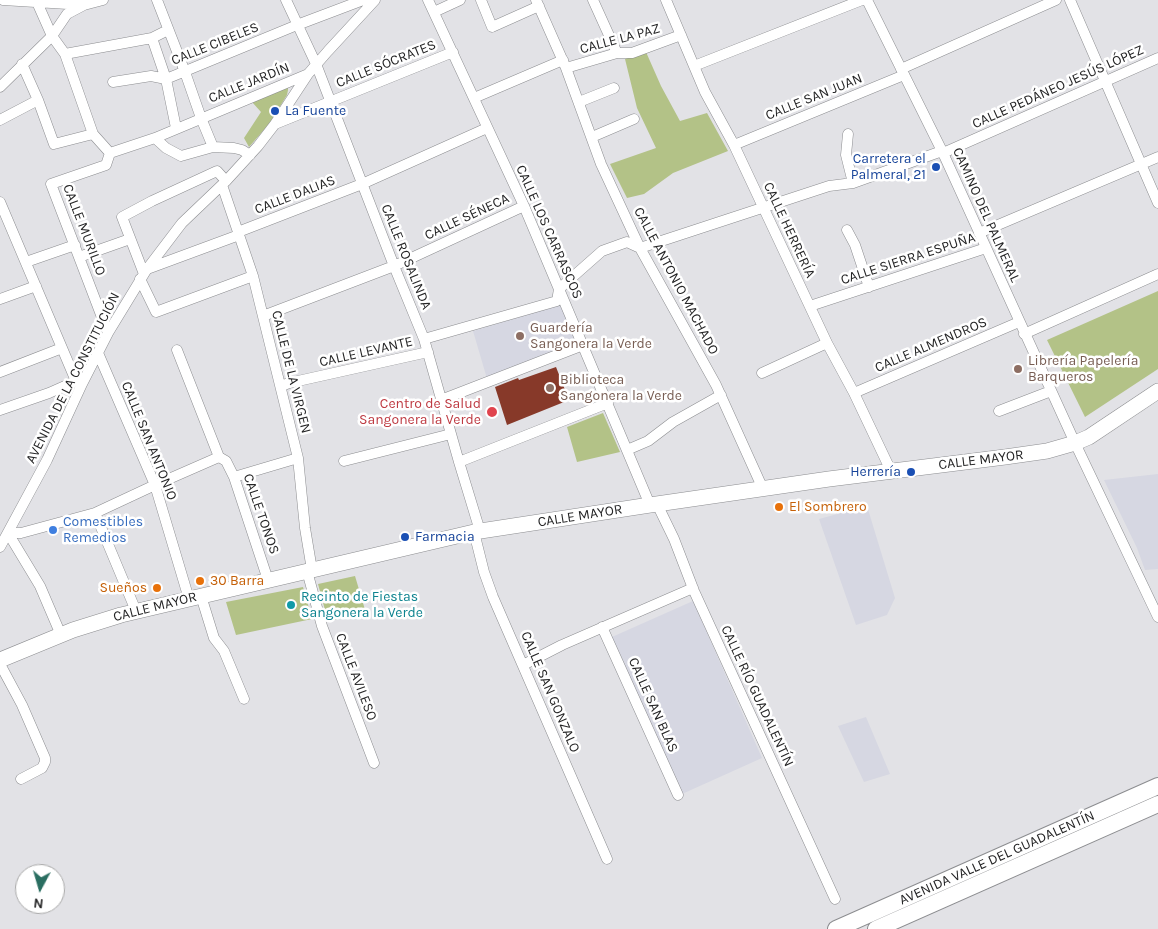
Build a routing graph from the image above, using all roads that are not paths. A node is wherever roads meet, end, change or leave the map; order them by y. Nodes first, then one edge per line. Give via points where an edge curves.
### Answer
1 (2, 0) edge
2 (103, 0) edge
3 (157, 0) edge
4 (286, 0) edge
5 (363, 0) edge
6 (375, 0) edge
7 (428, 0) edge
8 (460, 0) edge
9 (481, 0) edge
10 (593, 0) edge
11 (666, 0) edge
12 (862, 0) edge
13 (867, 0) edge
14 (1056, 0) edge
15 (1070, 0) edge
16 (36, 1) edge
17 (537, 3) edge
18 (84, 5) junction
19 (434, 12) junction
20 (297, 26) junction
21 (168, 30) junction
22 (681, 35) junction
23 (52, 36) junction
24 (152, 38) junction
25 (452, 52) junction
26 (617, 53) junction
27 (65, 54) junction
28 (1158, 58) edge
29 (22, 64) junction
30 (316, 64) junction
31 (564, 64) junction
32 (694, 66) junction
33 (185, 72) junction
34 (903, 72) junction
35 (308, 74) junction
36 (166, 79) junction
37 (1105, 81) junction
38 (113, 82) dead end
39 (0, 87) edge
40 (614, 88) dead end
41 (474, 98) junction
42 (38, 100) junction
43 (331, 102) junction
44 (579, 102) junction
45 (201, 118) junction
46 (634, 119) dead end
47 (0, 120) edge
48 (275, 124) junction
49 (176, 128) junction
50 (487, 128) junction
51 (93, 134) junction
52 (848, 134) dead end
53 (592, 137) junction
54 (155, 138) junction
55 (734, 145) junction
56 (212, 147) junction
57 (942, 152) junction
58 (110, 153) junction
59 (250, 155) junction
60 (1158, 157) edge
61 (1142, 164) junction
62 (224, 183) junction
63 (853, 183) junction
64 (362, 184) junction
65 (1158, 203) edge
66 (524, 206) junction
67 (763, 208) junction
68 (1, 209) edge
69 (848, 230) dead end
70 (239, 233) junction
71 (979, 233) junction
72 (130, 239) junction
73 (75, 245) junction
74 (640, 248) junction
75 (986, 248) junction
76 (79, 257) junction
77 (26, 262) junction
78 (394, 266) junction
79 (143, 274) junction
80 (1158, 274) edge
81 (253, 276) junction
82 (36, 286) junction
83 (869, 287) junction
84 (559, 289) junction
85 (0, 299) edge
86 (810, 306) junction
87 (263, 316) junction
88 (1019, 322) junction
89 (108, 333) junction
90 (1024, 334) junction
91 (424, 339) junction
92 (827, 343) junction
93 (583, 345) junction
94 (62, 348) junction
95 (177, 350) dead end
96 (428, 352) junction
97 (98, 353) junction
98 (0, 372) edge
99 (762, 374) dead end
100 (79, 383) junction
101 (281, 386) junction
102 (1051, 391) junction
103 (1158, 391) edge
104 (854, 393) junction
105 (721, 395) junction
106 (442, 400) junction
107 (608, 403) junction
108 (0, 410) edge
109 (999, 411) dead end
110 (451, 434) junction
111 (1074, 443) junction
112 (627, 450) junction
113 (219, 457) junction
114 (298, 458) junction
115 (344, 461) dead end
116 (459, 462) junction
117 (891, 471) junction
118 (234, 477) junction
119 (155, 485) junction
120 (763, 488) junction
121 (654, 504) junction
122 (95, 513) junction
123 (477, 532) junction
124 (8, 533) junction
125 (0, 547) edge
126 (310, 570) junction
127 (268, 580) junction
128 (693, 588) junction
129 (195, 598) junction
130 (136, 611) junction
131 (1158, 617) edge
132 (602, 627) junction
133 (61, 635) junction
134 (0, 662) edge
135 (523, 665) junction
136 (244, 699) dead end
137 (374, 763) dead end
138 (21, 779) dead end
139 (1158, 786) edge
140 (678, 795) dead end
141 (1158, 804) edge
142 (607, 860) dead end
143 (835, 899) dead end
144 (836, 929) edge
145 (876, 929) edge

1 - 16 street
2 - 18 street
3 - 21 street
4 - 20 street, CALLE ROSALINDA
5 - 20 street, CALLE CIBELES
6 - 30 street, AVENIDA DE LA CONSTITUCIÓN
7 - 19 street, CALLE LOS CARRASCOS
8 - 19 street
9 - 17 street via 492,27
10 - 26 street
11 - 22 street, CALLE HERRERÍA
12 - 32 street
13 - 34 street, CAMINO DEL PALMERAL
14 - 34 street, CALLE SAN JUAN
15 - 37 street
16 - 18 street
16 - 23 street
17 - 31 street, CALLE ANTONIO MACHADO
18 - 23 street via 67,14
19 - 25 street, CALLE LOS CARRASCOS
20 - 30 street, CALLE ROSALINDA
20 - 33 street, CALLE CIBELES
21 - 24 street
21 - 33 street
22 - 26 street, CALLE LA PAZ via 632,53
22 - 32 street, CALLE HERRERÍA
23 - 27 street
23 - 29 street
24 - 27 street
24 - 36 street
25 - 41 street, CALLE LOS CARRASCOS
25 - 43 street, CALLE SÓCRATES
26 - 31 street, CALLE LA PAZ
27 - 51 street
28 - 37 street, CALLE PEDÁNEO JESÚS LÓPEZ
29 - 39 street
29 - 42 street
30 - 35 street, AVENIDA DE LA CONSTITUCIÓN
30 - 43 street, CALLE ROSALINDA
31 - 41 street, CALLE LA PAZ
31 - 44 street, CALLE ANTONIO MACHADO
32 - 55 street, CALLE HERRERÍA
33 - 36 street, CALLE CIBELES
33 - 45 street
34 - 55 street, CALLE SAN JUAN
34 - 57 street, CAMINO DEL PALMERAL
35 - 45 street, CALLE JARDÍN
35 - 48 street, AVENIDA DE LA CONSTITUCIÓN
36 - 38 street, CALLE CIBELES via 150,76
36 - 49 street
37 - 57 street, CALLE PEDÁNEO JESÚS LÓPEZ
37 - 61 street
40 - 44 street
41 - 50 street, CALLE LOS CARRASCOS
42 - 47 street
42 - 51 street via 54,144
43 - 48 street, CALLE SÓCRATES
43 - 64 street, CALLE ROSALINDA
44 - 53 street, CALLE ANTONIO MACHADO
45 - 49 street, CALLE JARDÍN
45 - 56 street
46 - 53 street
48 - 59 street, AVENIDA DE LA CONSTITUCIÓN
49 - 54 street, CALLE MURILLO
50 - 64 street, CALLE DALIAS
50 - 66 street, CALLE LOS CARRASCOS
51 - 58 street
52 - 63 street via 846,155
53 - 74 street, CALLE ANTONIO MACHADO
54 - 56 street via 181,156
54 - 58 street, CALLE MURILLO
55 - 67 street, CALLE HERRERÍA
56 - 59 street via 234,148
57 - 63 street, CALLE PEDÁNEO JESÚS LÓPEZ
57 - 71 street, CAMINO DEL PALMERAL
58 - 73 street, CALLE MURILLO via 106,165 51,184
59 - 62 street, AVENIDA DE LA CONSTITUCIÓN
60 - 61 street
61 - 65 street
61 - 71 street
62 - 70 street, CALLE DE LA VIRGEN
62 - 72 street via 217,171 122,217
62 - 79 street, AVENIDA DE LA CONSTITUCIÓN via 182,223
63 - 67 street, CALLE PEDÁNEO JESÚS LÓPEZ via 829,186
64 - 70 street, CALLE DALIAS
64 - 78 street, CALLE ROSALINDA
66 - 78 street, CALLE SÉNECA
66 - 84 street, CALLE LOS CARRASCOS
67 - 74 street, CALLE PEDÁNEO JESÚS LÓPEZ
67 - 86 street, CALLE HERRERÍA
68 - 77 street
69 - 83 street
70 - 79 street, CALLE DALIAS
70 - 81 street, CALLE DE LA VIRGEN
71 - 75 street, CAMINO DEL PALMERAL
72 - 76 street
72 - 79 street
73 - 76 street, CALLE MURILLO
73 - 77 street
74 - 84 street via 627,242 602,251
74 - 105 street, CALLE ANTONIO MACHADO
75 - 83 street, CALLE SIERRA ESPUÑA
75 - 88 street, CAMINO DEL PALMERAL
76 - 89 street, CALLE MURILLO
77 - 82 street
78 - 87 street, CALLE SÉNECA
78 - 91 street, CALLE ROSALINDA
79 - 81 street via 156,312
79 - 89 street, AVENIDA DE LA CONSTITUCIÓN
80 - 90 street
81 - 87 street, CALLE DE LA VIRGEN
82 - 85 street
82 - 94 street
83 - 86 street, CALLE SIERRA ESPUÑA
84 - 91 street via 557,301
84 - 93 street, CALLE LOS CARRASCOS
86 - 92 street, CALLE HERRERÍA
87 - 101 street, CALLE DE LA VIRGEN
88 - 90 street, CAMINO DEL PALMERAL
88 - 104 street, CALLE ALMENDROS
89 - 97 street, AVENIDA DE LA CONSTITUCIÓN
90 - 102 street, CAMINO DEL PALMERAL
91 - 96 street, CALLE ROSALINDA
92 - 99 street
92 - 104 street, CALLE HERRERÍA
93 - 106 street
93 - 107 street, CALLE LOS CARRASCOS
94 - 98 street
94 - 100 street
95 - 113 street, CALLE TONOS
96 - 101 street, CALLE LEVANTE
96 - 106 street, CALLE ROSALINDA
97 - 100 street, AVENIDA DE LA CONSTITUCIÓN
97 - 119 street, CALLE SAN ANTONIO
100 - 108 street
100 - 124 street, AVENIDA DE LA CONSTITUCIÓN via 47,460
101 - 114 street, CALLE DE LA VIRGEN
102 - 109 street
102 - 111 street, CAMINO DEL PALMERAL
103 - 111 street, CALLE MAYOR
104 - 117 street, CALLE HERRERÍA
105 - 112 street via 673,422 648,441
105 - 120 street, CALLE ANTONIO MACHADO
106 - 110 street, CALLE ROSALINDA
107 - 112 street, CALLE LOS CARRASCOS
107 - 116 street
110 - 115 street
110 - 116 street, CALLE ROSALINDA
111 - 117 street, CALLE MAYOR via 1022,455
111 - 131 street, CAMINO DEL PALMERAL
112 - 121 street, CALLE LOS CARRASCOS
113 - 118 street, CALLE TONOS via 226,461
113 - 119 street
114 - 118 street
114 - 126 street, CALLE DE LA VIRGEN
116 - 123 street, CALLE ROSALINDA
117 - 120 street, CALLE MAYOR
118 - 127 street, CALLE TONOS
119 - 122 street
119 - 129 street, CALLE SAN ANTONIO
120 - 121 street, CALLE MAYOR
121 - 123 street, CALLE MAYOR
121 - 128 street, CALLE RÍO GUADALENTÍN via 674,539
122 - 124 street via 21,533
122 - 130 street
123 - 126 street, CALLE MAYOR
123 - 135 street, CALLE SAN GONZALO via 484,572
124 - 125 street, AVENIDA DE LA CONSTITUCIÓN
124 - 133 street via 40,586
126 - 127 street, CALLE MAYOR
126 - 137 street, CALLE AVILESO via 322,626
127 - 129 street, CALLE MAYOR
128 - 132 street
128 - 143 street, CALLE RÍO GUADALENTÍN
129 - 130 street, CALLE MAYOR
129 - 136 street, CALLE SAN ANTONIO via 214,638 224,651
130 - 133 street, CALLE MAYOR
132 - 135 street
132 - 140 street, CALLE SAN BLAS
133 - 134 street, CALLE MAYOR
134 - 138 street via 45,758 42,768
135 - 142 street, CALLE SAN GONZALO
139 - 144 main road, AVENIDA VALLE DEL GUADALENTÍN
141 - 145 main road, AVENIDA VALLE DEL GUADALENTÍN

